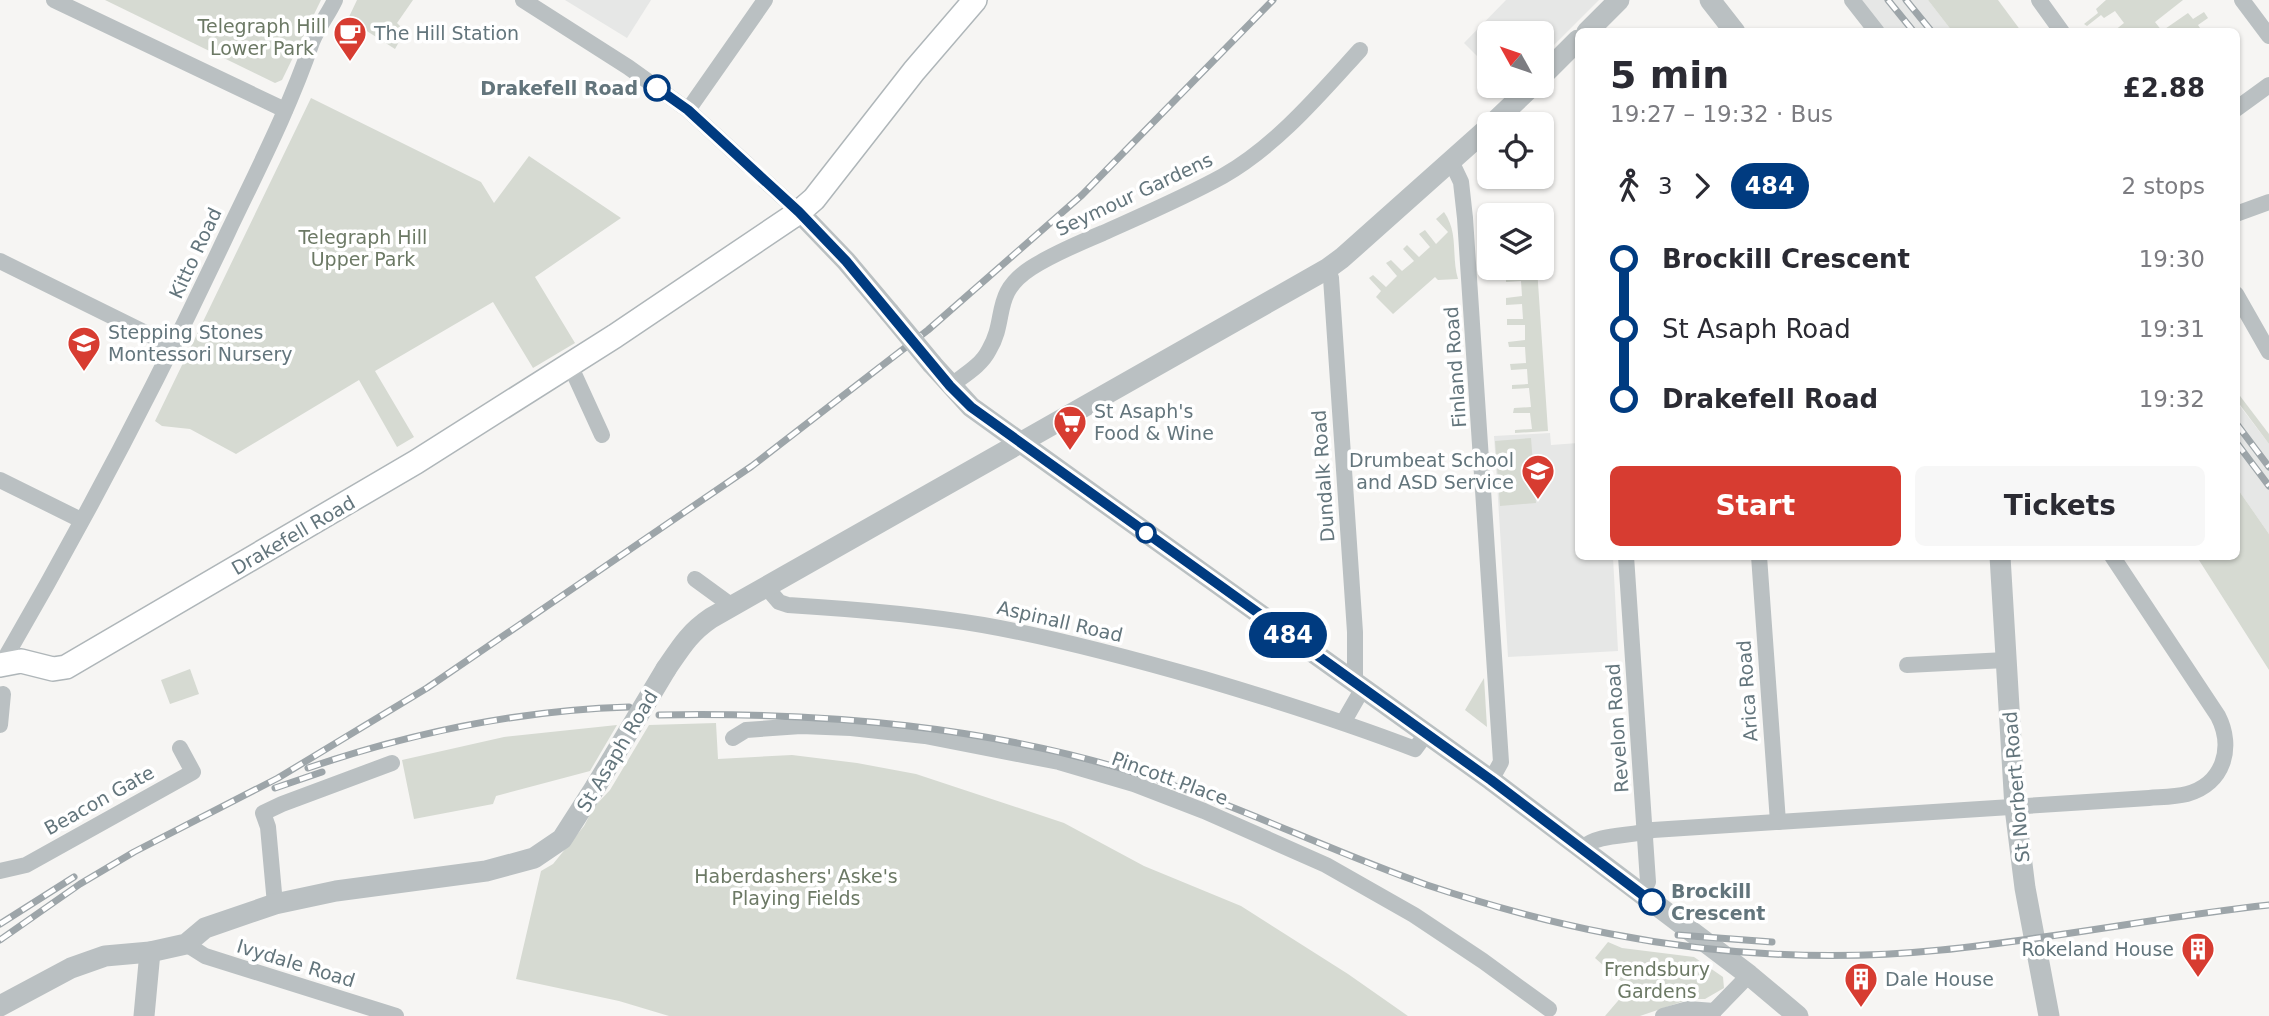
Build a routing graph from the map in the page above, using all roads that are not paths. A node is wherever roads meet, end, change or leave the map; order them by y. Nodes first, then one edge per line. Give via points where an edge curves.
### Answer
1 (54, 0) edge
2 (335, 0) edge
3 (523, 0) edge
4 (765, 0) edge
5 (975, 0) edge
6 (1619, 0) edge
7 (1710, 0) edge
8 (1852, 0) edge
9 (2039, 0) edge
10 (2242, 0) edge
11 (1591, 28) edge
12 (1732, 28) edge
13 (1874, 28) edge
14 (2059, 28) edge
15 (2269, 36) edge
16 (1575, 43) edge
17 (1360, 50) dead end
18 (1554, 64) edge
19 (2269, 85) edge
20 (1520, 98) edge
21 (2240, 106) edge
22 (285, 110) junction
23 (688, 110) junction
24 (1505, 112) edge
25 (1477, 138) edge
26 (1451, 161) junction
27 (749, 166) dead end
28 (764, 180) dead end
29 (2269, 202) edge
30 (799, 212) junction
31 (2240, 213) edge
32 (0, 261) edge
33 (1327, 269) junction
34 (2240, 301) edge
35 (174, 347) junction
36 (2269, 352) edge
37 (570, 365) junction
38 (950, 386) junction
39 (602, 435) dead end
40 (1022, 443) junction
41 (0, 480) edge
42 (81, 520) junction
43 (1626, 560) edge
44 (1759, 560) edge
45 (2000, 560) edge
46 (2115, 560) edge
47 (695, 579) dead end
48 (766, 587) junction
49 (732, 607) junction
50 (2006, 660) junction
51 (0, 665) edge
52 (1907, 665) dead end
53 (1359, 685) junction
54 (3, 694) dead end
55 (1344, 721) junction
56 (0, 725) edge
57 (733, 738) dead end
58 (1420, 741) junction
59 (180, 748) dead end
60 (392, 763) dead end
61 (1491, 780) junction
62 (2015, 808) junction
63 (1778, 822) junction
64 (1645, 832) junction
65 (1582, 848) junction
66 (0, 872) edge
67 (1642, 894) junction
68 (275, 904) junction
69 (186, 944) junction
70 (150, 952) junction
71 (1749, 975) junction
72 (0, 1006) edge
73 (1549, 1009) dead end
74 (1714, 1013) edge
75 (145, 1016) edge
76 (396, 1016) edge
77 (1663, 1016) edge
78 (1798, 1016) edge
79 (2049, 1016) edge

1 - 22 street
2 - 22 street, Kitto Road
3 - 23 street
4 - 23 street
5 - 30 main road, Drakefell Road
6 - 11 street
7 - 12 street
8 - 13 street
9 - 14 street
10 - 15 street
16 - 18 street
17 - 38 street, Seymour Gardens via 1286,128 1248,160 1070,247 1018,278 1001,303 989,351
19 - 21 street
20 - 24 street, St Asaph Road
22 - 35 street, Kitto Road
23 - 27 street
25 - 26 street, St Asaph Road
26 - 33 street, St Asaph Road
26 - 61 street, Finland Road via 1461,182 1465,218 1489,550 1501,762
28 - 30 street
29 - 31 street
30 - 37 main road, Drakefell Road
30 - 38 street, bridge
32 - 35 street
33 - 40 street, St Asaph Road
33 - 53 street, Dundalk Road
34 - 36 street
35 - 42 street, Kitto Road
37 - 39 street
37 - 51 main road, Drakefell Road via 416,463 66,667 53,669 21,661
38 - 40 street
40 - 48 street, St Asaph Road
40 - 53 street
41 - 42 street
42 - 51 street, Kitto Road
43 - 64 street, Revelon Road
44 - 63 street, Arica Road
45 - 50 street, St Norbert Road
46 - 62 street via 2218,716 2225,729 2226,757 2212,780 2186,794
47 - 49 street
48 - 49 street, St Asaph Road
48 - 55 street, Aspinall Road via 788,605 970,624 1065,642
49 - 68 street, St Asaph Road, bridge via 694,630 562,839 534,858 486,871
50 - 52 street
50 - 62 street, St Norbert Road
53 - 55 street
53 - 58 street
54 - 56 street
55 - 58 street, Aspinall Road
57 - 73 street, Pincott Place via 746,730 801,726 925,736 1059,762 1134,784 1338,872 1415,915
58 - 61 street
59 - 66 street, Beacon Gate via 193,772 26,865
60 - 68 street via 263,813
61 - 65 street
62 - 63 street
62 - 79 street, St Norbert Road
63 - 64 street
64 - 65 street via 1593,839
64 - 67 street, Revelon Road via 1648,882
65 - 67 street
67 - 71 street
68 - 69 street, St Asaph Road via 205,928
69 - 70 street
69 - 76 street, Ivydale Road via 205,956
70 - 72 street via 105,956 71,968
70 - 75 street
71 - 74 street
71 - 78 street
74 - 77 street via 1688,1009

